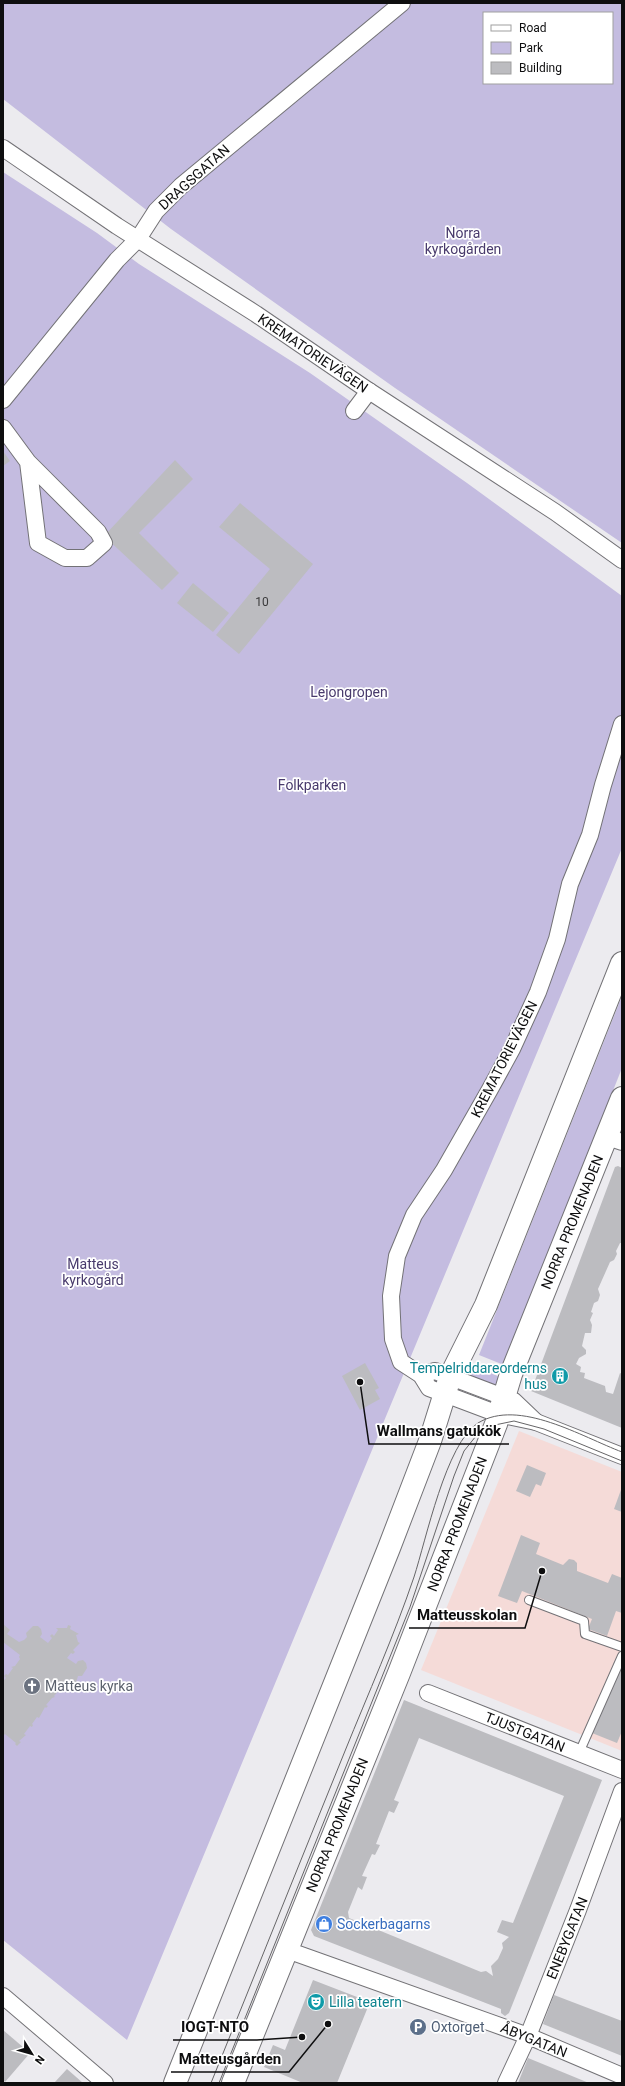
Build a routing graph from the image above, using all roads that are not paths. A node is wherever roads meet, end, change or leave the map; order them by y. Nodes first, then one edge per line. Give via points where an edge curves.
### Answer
1 (402, 3) edge
2 (3, 148) edge
3 (138, 239) junction
4 (369, 391) junction
5 (3, 400) edge
6 (354, 410) dead end
7 (3, 428) edge
8 (28, 462) junction
9 (622, 560) edge
10 (622, 724) edge
11 (622, 963) edge
12 (622, 1098) edge
13 (614, 1140) edge
14 (454, 1388) junction
15 (501, 1406) junction
16 (622, 1456) edge
17 (529, 1600) dead end
18 (622, 1647) edge
19 (622, 1656) edge
20 (428, 1694) dead end
21 (579, 1753) junction
22 (622, 1770) edge
23 (622, 1791) edge
24 (287, 1950) junction
25 (3, 1996) edge
26 (528, 2036) junction
27 (622, 2076) edge
28 (105, 2083) edge
29 (175, 2083) edge
30 (233, 2083) edge
31 (506, 2083) edge

1 - 3 street, DRAGSGATAN via 181,186 156,211
2 - 3 street, KREMATORIEVÄGEN
3 - 4 street, KREMATORIEVÄGEN via 256,314
3 - 5 street, DRAGSGATAN via 117,260
4 - 6 street
4 - 9 street, KREMATORIEVÄGEN via 555,512
7 - 8 street
8 - 8 street via 38,543 65,558 87,558 104,543 98,532
10 - 14 street, KREMATORIEVÄGEN via 590,835 570,884 557,938 538,992 512,1049 482,1104 444,1170 414,1215 397,1256 391,1296 392,1339 401,1362 421,1375 435,1371
11 - 14 main road
12 - 13 main road, NORRA PROMENADEN
13 - 15 main road, NORRA PROMENADEN
14 - 15 street, KREMATORIEVÄGEN
14 - 29 main road via 430,1441
15 - 16 street, KREMATORIEVÄGEN
15 - 24 main road, NORRA PROMENADEN via 399,1673
17 - 18 lane via 584,1621 586,1634
19 - 21 lane
20 - 21 street, TJUSTGATAN
21 - 22 street, TJUSTGATAN
23 - 26 street, ENEBYGATAN
24 - 26 street, ÅBYGATAN
24 - 30 main road, NORRA PROMENADEN
25 - 28 street
26 - 27 street, ÅBYGATAN
26 - 31 street, ENEBYGATAN

